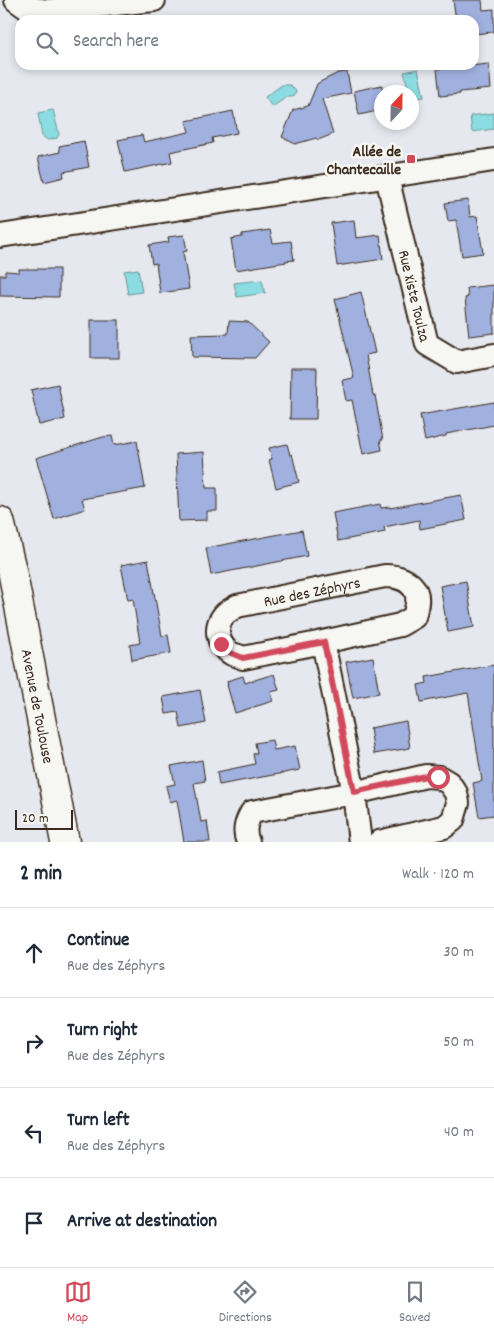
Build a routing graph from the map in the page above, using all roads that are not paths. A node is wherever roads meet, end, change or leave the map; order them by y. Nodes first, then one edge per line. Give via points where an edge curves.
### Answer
1 (16, 0) edge
2 (154, 0) edge
3 (494, 160) edge
4 (387, 177) junction
5 (0, 236) edge
6 (494, 355) edge
7 (0, 522) edge
8 (324, 642) junction
9 (354, 792) junction
10 (65, 842) edge
11 (248, 842) edge
12 (360, 842) edge
13 (379, 842) edge

1 - 2 street via 27,8 47,11
3 - 4 street
4 - 5 street
4 - 6 street, Rue Xiste Toulza via 427,344 457,362
7 - 10 main road, Avenue de Toulouse
8 - 8 street, Rue des Zéphyrs via 400,625 414,617 417,592 406,580 385,576 237,606 224,614 217,633 221,644 243,658
8 - 9 street
9 - 11 street via 252,812 245,823
9 - 12 street
9 - 13 street via 426,776 449,782 456,793 458,803 453,820 444,827

